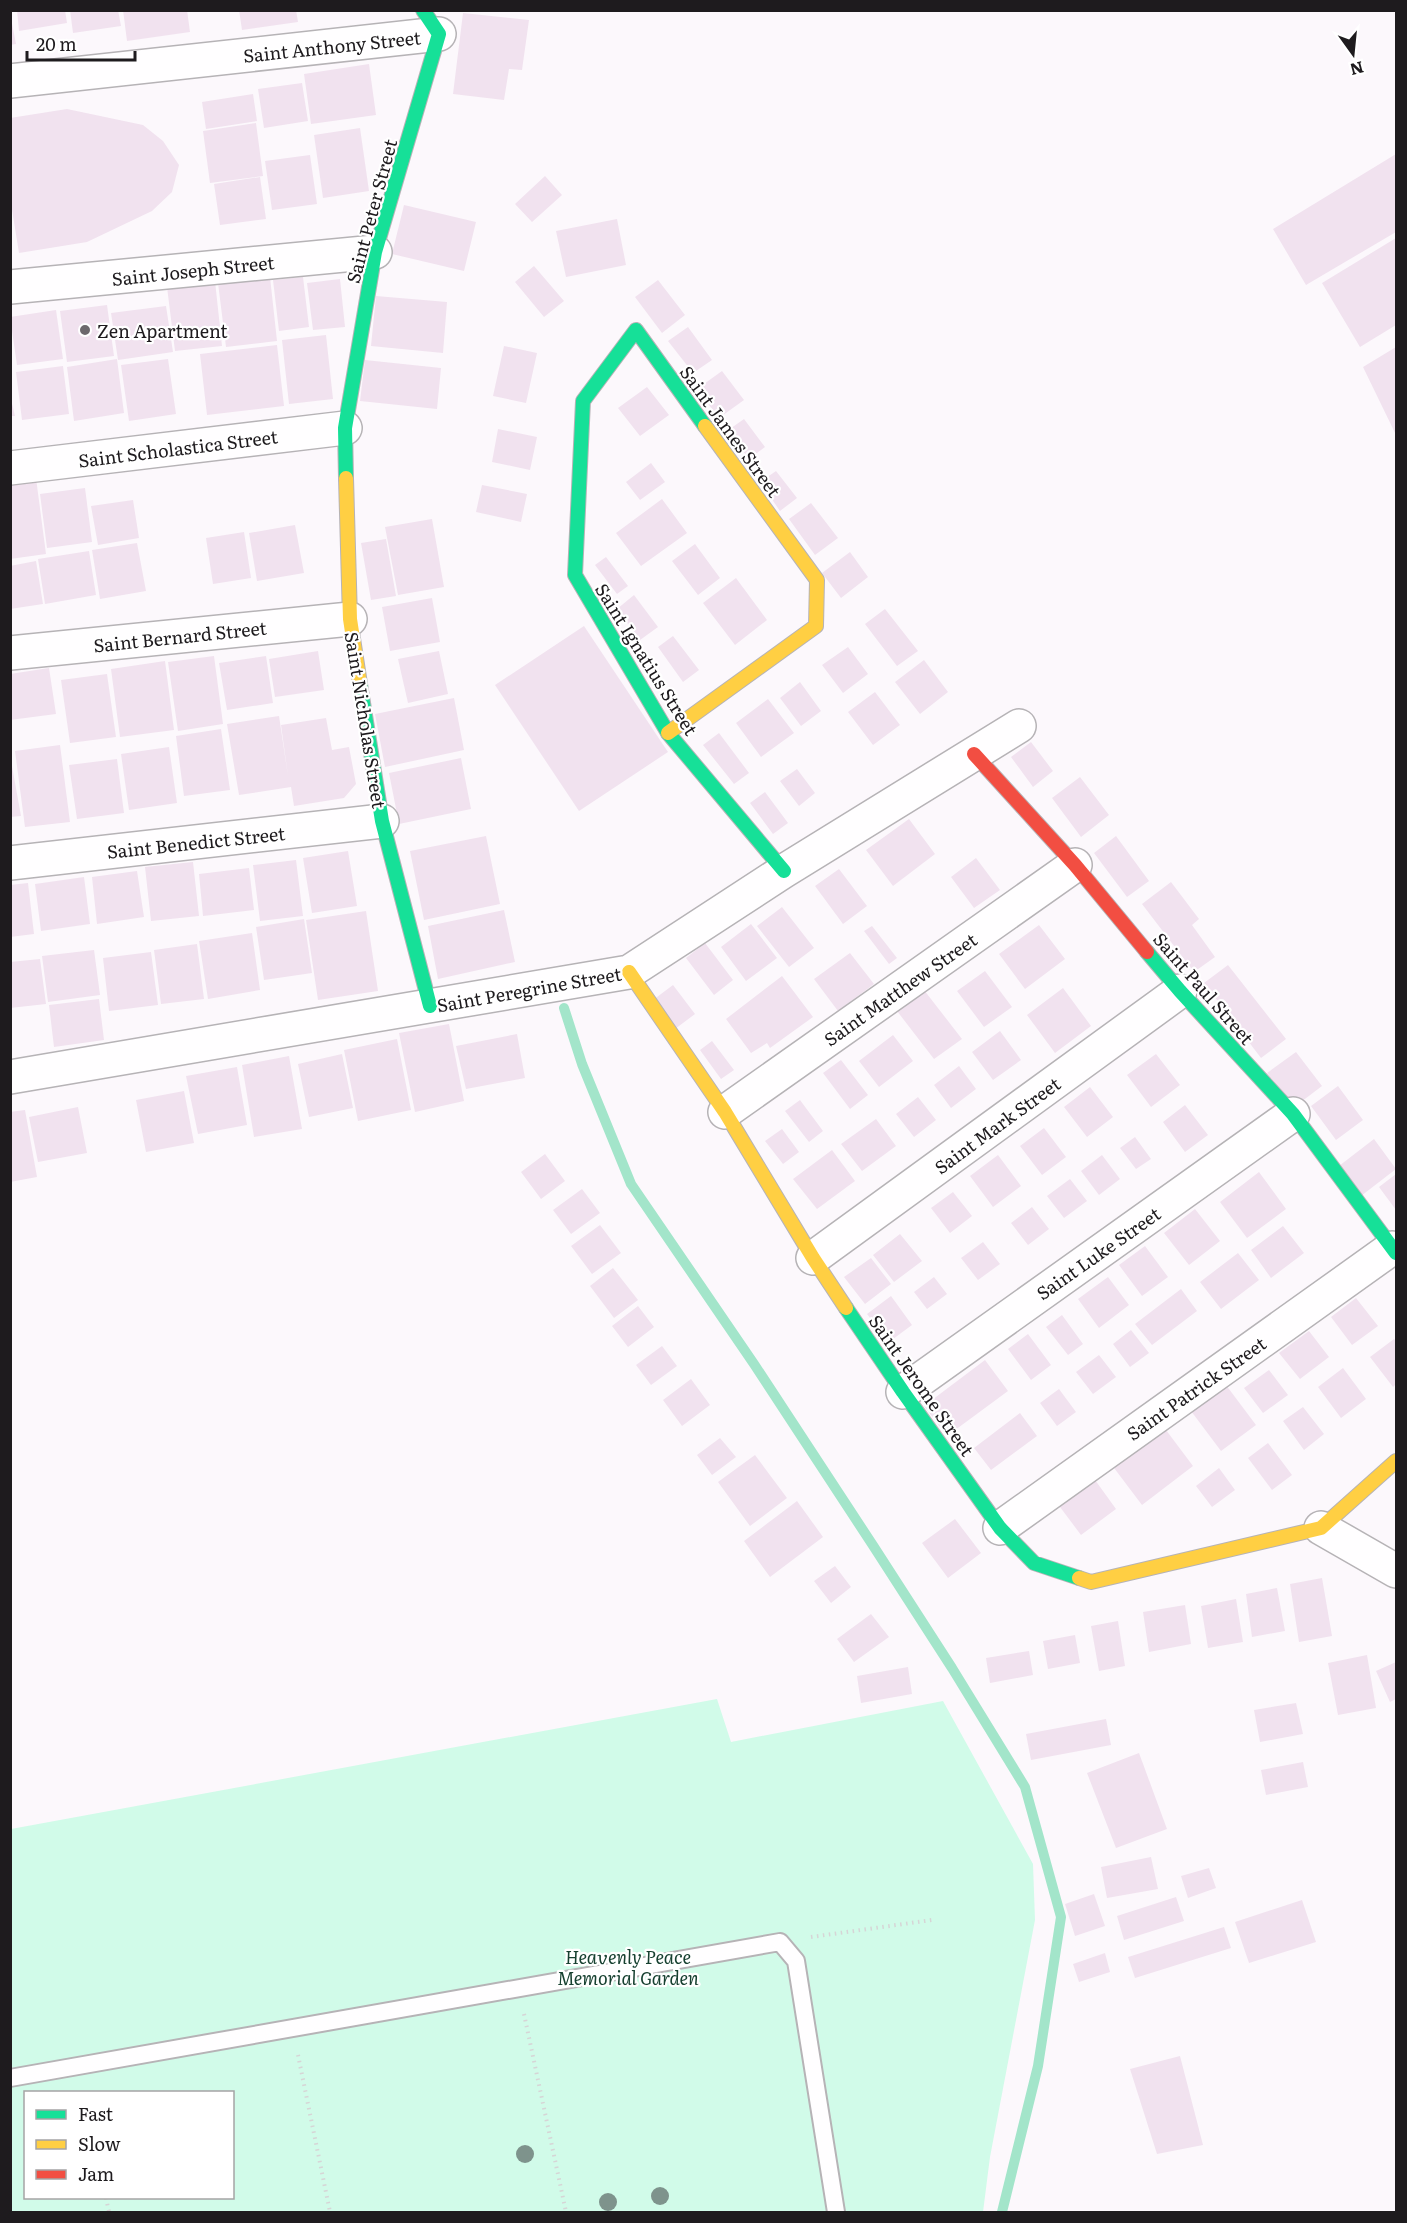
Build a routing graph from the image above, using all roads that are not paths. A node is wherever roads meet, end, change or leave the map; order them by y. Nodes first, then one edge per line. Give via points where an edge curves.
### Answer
1 (431, 22) edge
2 (10, 81) edge
3 (375, 252) junction
4 (10, 287) edge
5 (345, 428) junction
6 (10, 468) edge
7 (575, 575) joint
8 (350, 619) junction
9 (10, 653) edge
10 (1019, 726) dead end
11 (668, 733) junction
12 (975, 754) junction
13 (382, 821) junction
14 (10, 863) edge
15 (1075, 865) junction
16 (784, 871) junction
17 (630, 972) junction
18 (1180, 991) junction
19 (430, 1006) junction
20 (10, 1077) edge
21 (725, 1112) junction
22 (1293, 1114) junction
23 (1394, 1251) edge
24 (813, 1258) junction
25 (903, 1392) junction
26 (1396, 1461) edge
27 (1000, 1528) junction
28 (1321, 1528) junction
29 (1396, 1571) edge
30 (10, 2078) edge
31 (836, 2212) edge

1 - 2 street, Saint Anthony Street
1 - 3 street, Saint Peter Street
3 - 4 street, Saint Joseph Street
3 - 5 street, Saint Peter Street
5 - 6 street, Saint Scholastica Street
5 - 8 street, Saint Nicholas Street
7 - 11 street, Saint Ignatius Street
7 - 11 street, Saint James Street via 583,401 636,330 817,579 816,626
8 - 9 street, Saint Bernard Street
8 - 13 street, Saint Nicholas Street
10 - 12 street, Saint Peregrine Street
11 - 16 street, Saint Ignatius Street
12 - 15 street, Saint Paul Street
12 - 16 street, Saint Peregrine Street
13 - 14 street, Saint Benedict Street
13 - 19 street, Saint Nicholas Street
15 - 18 street, Saint Paul Street
15 - 21 street, Saint Matthew Street
16 - 17 street, Saint Peregrine Street
17 - 19 street, Saint Peregrine Street
17 - 21 street, Saint Jerome Street
18 - 22 street, Saint Paul Street
18 - 24 street, Saint Mark Street
19 - 20 street, Saint Peregrine Street
21 - 24 street, Saint Jerome Street
22 - 23 street, Saint Paul Street
22 - 25 street, Saint Luke Street
23 - 27 street, Saint Patrick Street
24 - 25 street, Saint Jerome Street
25 - 27 street, Saint Jerome Street
26 - 28 street
27 - 28 street, Saint Jerome Street via 1034,1563 1091,1582
28 - 29 street
30 - 31 lane via 780,1942 796,1961

